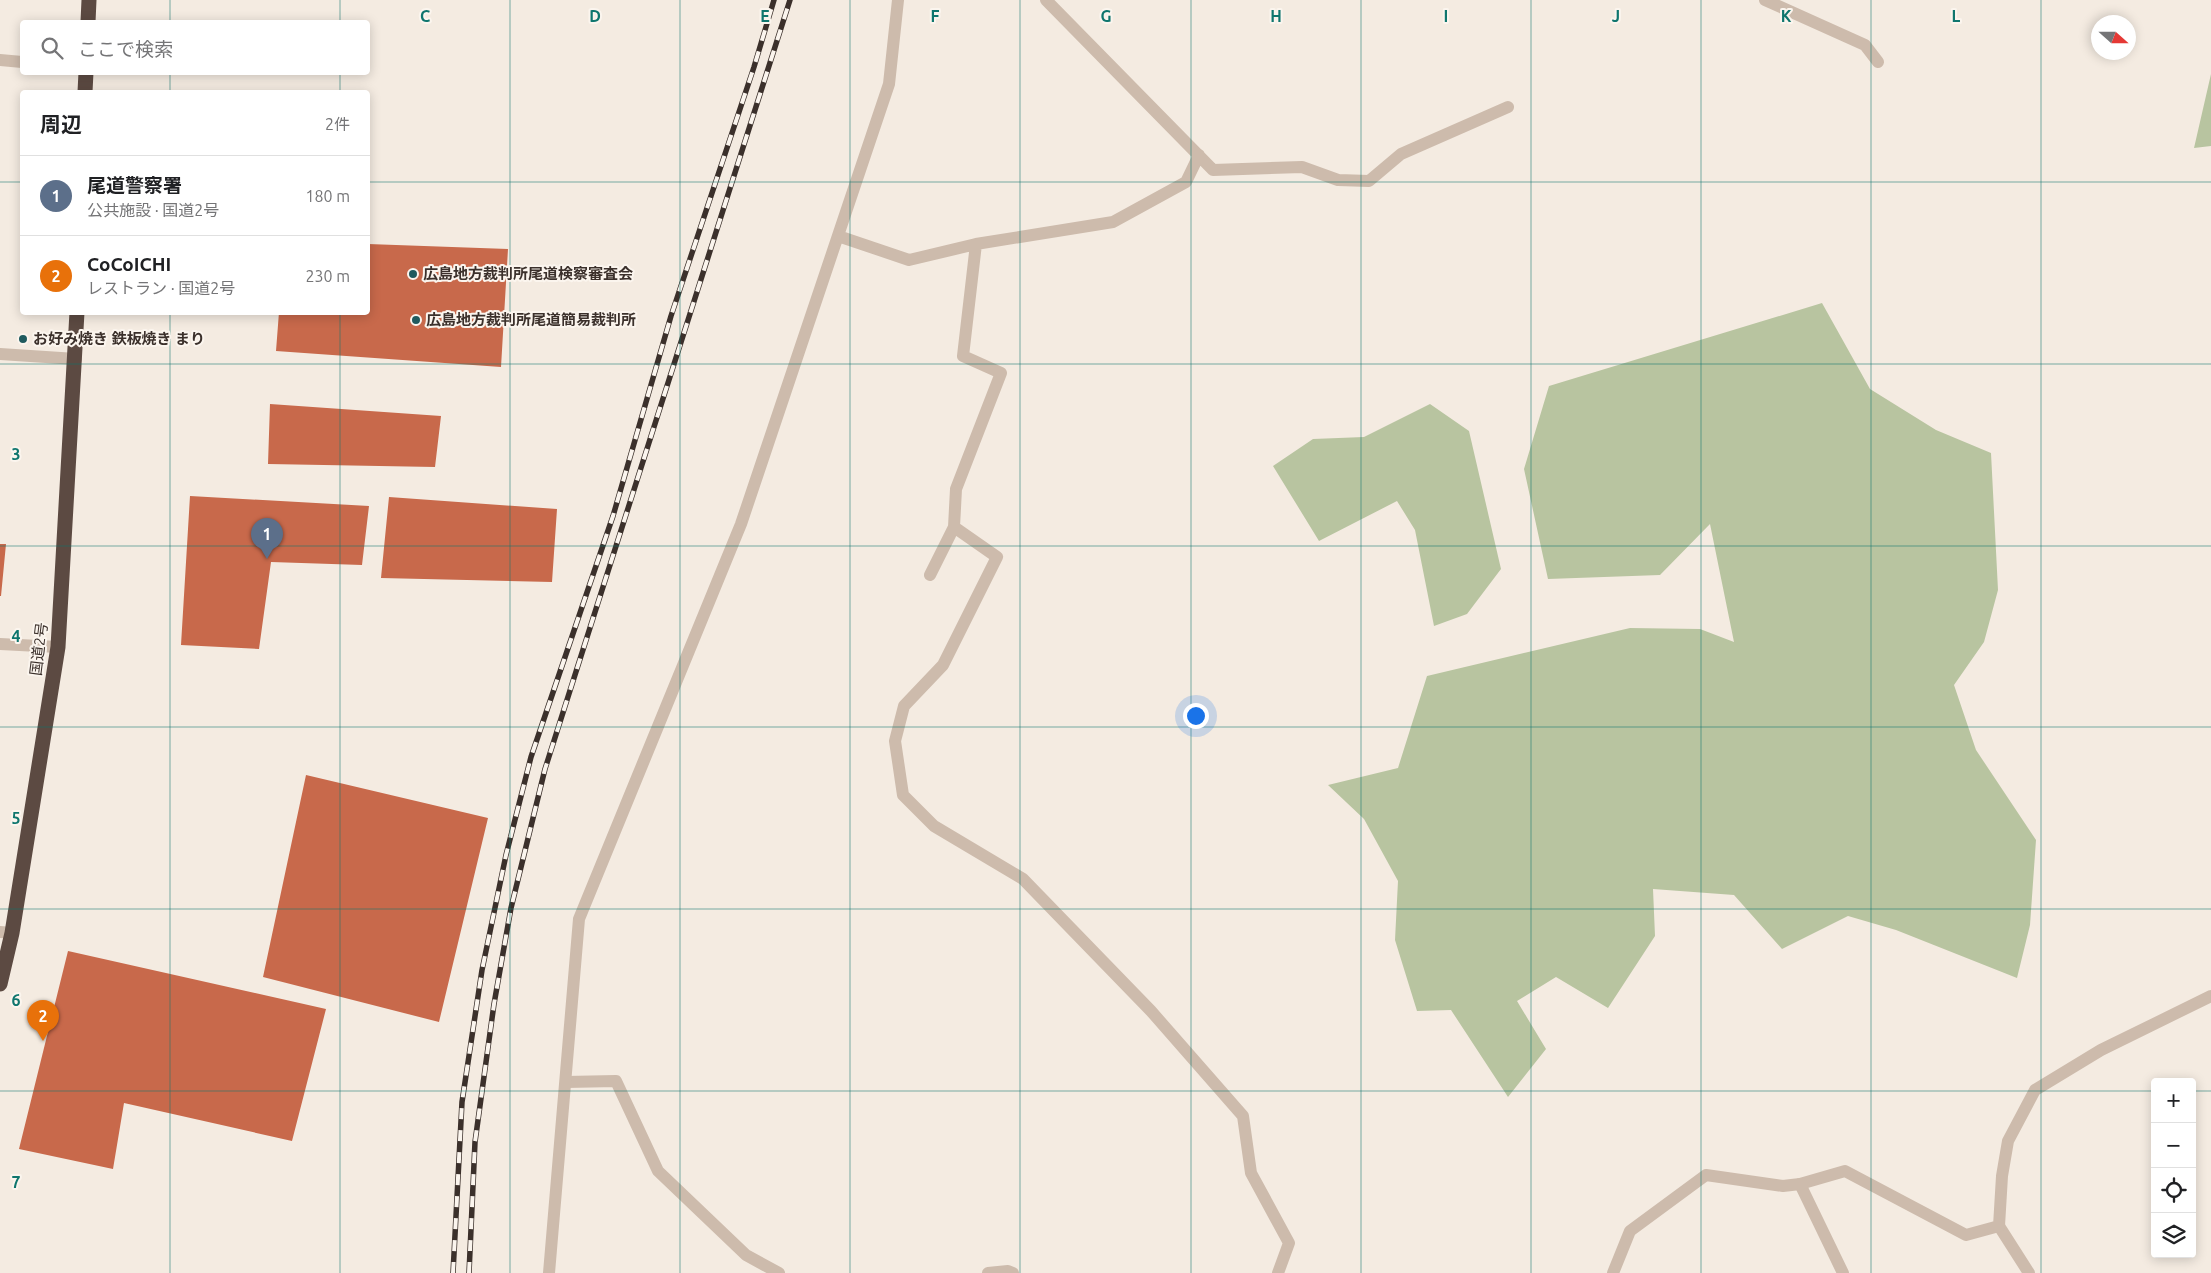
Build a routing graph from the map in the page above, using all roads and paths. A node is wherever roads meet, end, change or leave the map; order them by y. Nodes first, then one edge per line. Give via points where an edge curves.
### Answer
1 (89, 0) edge
2 (898, 0) edge
3 (1046, 0) edge
4 (1765, 0) edge
5 (88, 20) edge
6 (0, 60) edge
7 (20, 62) edge
8 (1878, 62) dead end
9 (86, 75) edge
10 (85, 90) edge
11 (1508, 107) dead end
12 (1199, 155) junction
13 (838, 236) junction
14 (976, 244) junction
15 (77, 315) edge
16 (0, 354) edge
17 (76, 359) junction
18 (954, 527) junction
19 (930, 575) dead end
20 (0, 644) edge
21 (58, 647) junction
22 (6, 932) edge
23 (0, 984) edge
24 (2211, 996) edge
25 (566, 1082) junction
26 (1800, 1184) junction
27 (1999, 1226) junction
28 (549, 1273) edge
29 (778, 1273) edge
30 (988, 1273) edge
31 (1013, 1273) edge
32 (1278, 1273) edge
33 (1612, 1273) edge
34 (1843, 1273) edge
35 (2029, 1273) edge

1 - 5 highway
2 - 13 street via 889,84
3 - 12 street
4 - 8 street via 1864,45
6 - 7 street
9 - 10 highway
11 - 12 street via 1401,154 1369,181 1338,180 1302,167 1213,170
12 - 14 street via 1186,182 1113,222
13 - 14 street via 909,260
13 - 25 street via 742,524 579,919
14 - 18 street via 963,356 1001,373 956,488
15 - 17 highway, 国道2号
16 - 17 street
17 - 21 highway, 国道2号
18 - 19 street
18 - 32 street via 997,557 943,665 904,706 895,741 903,795 934,826 1023,879 1151,1011 1243,1116 1251,1173 1289,1243
20 - 21 street
21 - 22 highway, 国道2号
22 - 23 highway, 国道2号
24 - 27 street via 2101,1050 2034,1090 2008,1141
25 - 28 street
25 - 29 street via 616,1082 658,1171 746,1254
26 - 27 street via 1845,1171 1966,1235
26 - 33 street via 1783,1186 1706,1175 1630,1231
26 - 34 street
27 - 35 street
30 - 31 street

